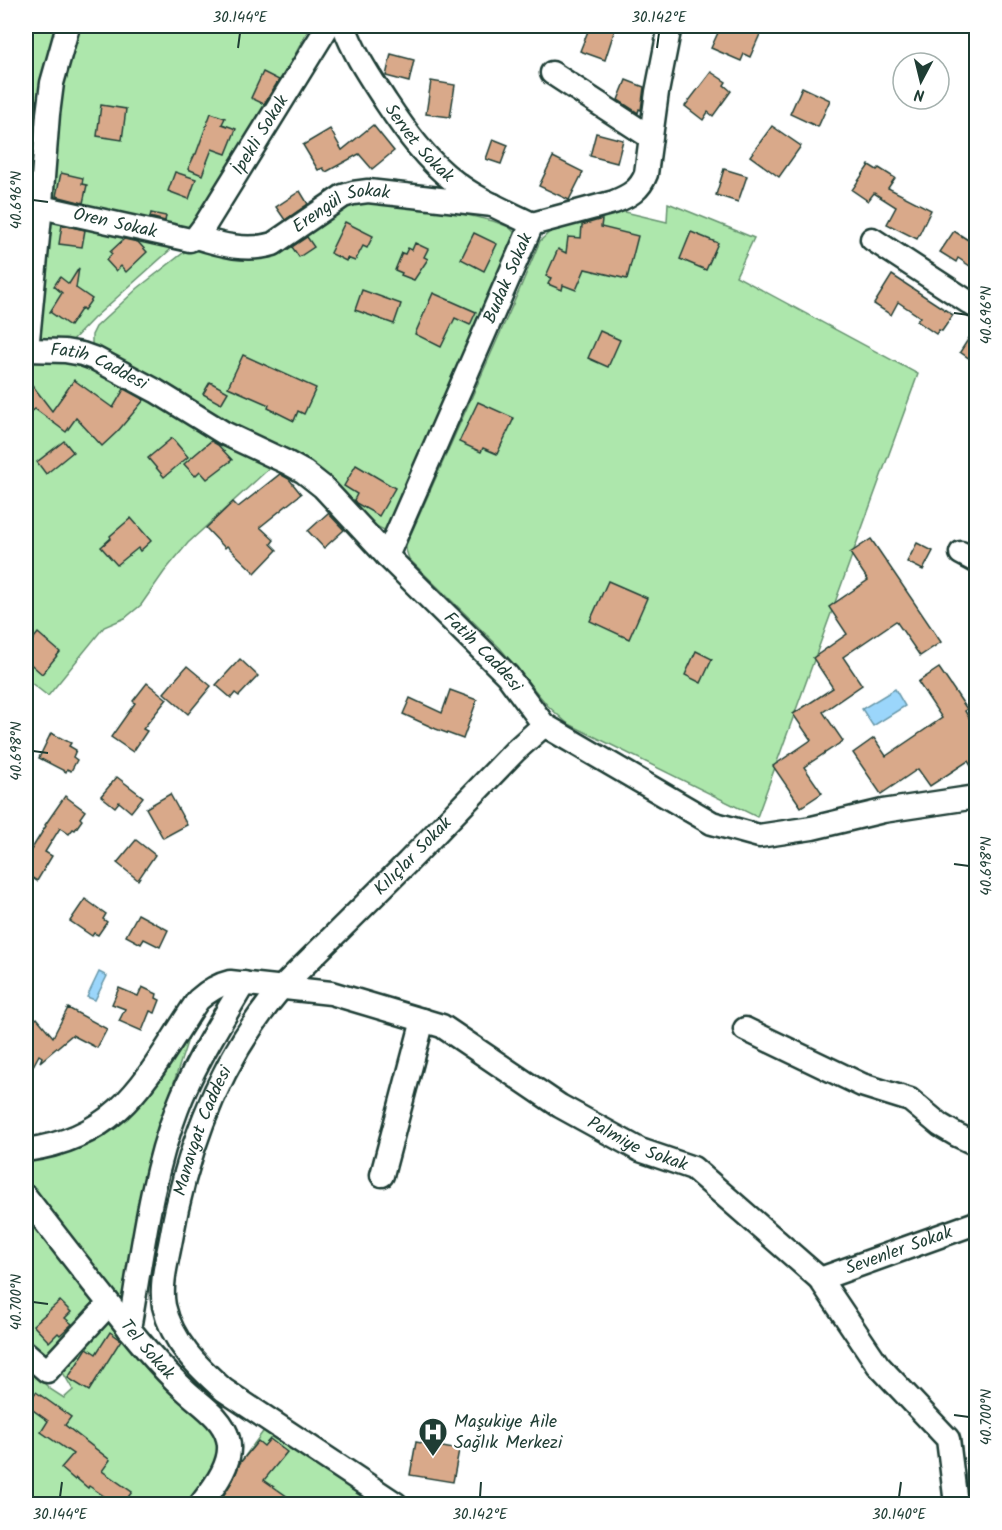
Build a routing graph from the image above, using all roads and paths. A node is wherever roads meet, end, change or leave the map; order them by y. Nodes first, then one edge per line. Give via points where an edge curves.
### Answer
1 (68, 26) edge
2 (328, 26) edge
3 (344, 26) edge
4 (670, 26) edge
5 (552, 73) dead end
6 (650, 137) junction
7 (493, 205) junction
8 (41, 207) junction
9 (532, 224) junction
10 (193, 239) junction
11 (872, 239) dead end
12 (976, 307) edge
13 (26, 350) edge
14 (387, 556) junction
15 (544, 725) junction
16 (976, 797) edge
17 (244, 983) junction
18 (281, 988) junction
19 (423, 1020) junction
20 (745, 1029) dead end
21 (976, 1144) edge
22 (26, 1150) edge
23 (382, 1175) dead end
24 (26, 1197) edge
25 (976, 1223) edge
26 (820, 1279) junction
27 (109, 1304) junction
28 (129, 1329) junction
29 (26, 1353) edge
30 (201, 1504) edge
31 (396, 1504) edge
32 (956, 1504) edge

1 - 8 street via 52,83
2 - 10 street, İpekli Sokak
3 - 7 street, Servet Sokak via 364,69 415,143 457,184
4 - 6 street, Budak Sokak
5 - 6 street
6 - 9 street, Budak Sokak via 646,174 627,197
7 - 9 street, Servet Sokak
7 - 10 street, Erengül Sokak via 368,191 344,196 263,247
8 - 10 street, Ören Sokak
8 - 13 street
9 - 14 street, Budak Sokak
11 - 12 street
13 - 14 street, Fatih Caddesi via 65,351 96,359 224,433 304,472
14 - 15 street, Fatih Caddesi via 507,675
15 - 16 street, Fatih Caddesi via 712,823 759,836
15 - 18 street, Kılıçlar Sokak
17 - 18 street
17 - 22 street via 219,985 198,1000 151,1073 113,1115 77,1137
17 - 28 street via 200,1058 167,1137 152,1197
18 - 19 street, Palmiye Sokak via 331,993
18 - 31 street, Manavgat Caddesi via 234,1055 193,1146 165,1269 165,1307 178,1340 215,1382
19 - 23 street
19 - 26 street, Palmiye Sokak via 442,1026 560,1106 640,1150 693,1168
20 - 21 street via 862,1085 910,1100 940,1125
24 - 27 street, Tel Sokak
25 - 26 street, Sevenler Sokak
26 - 32 street, Palmiye Sokak via 878,1365 948,1439
27 - 28 street, Tel Sokak
27 - 29 street via 47,1371
28 - 30 street, Tel Sokak via 212,1414 228,1436 225,1464

